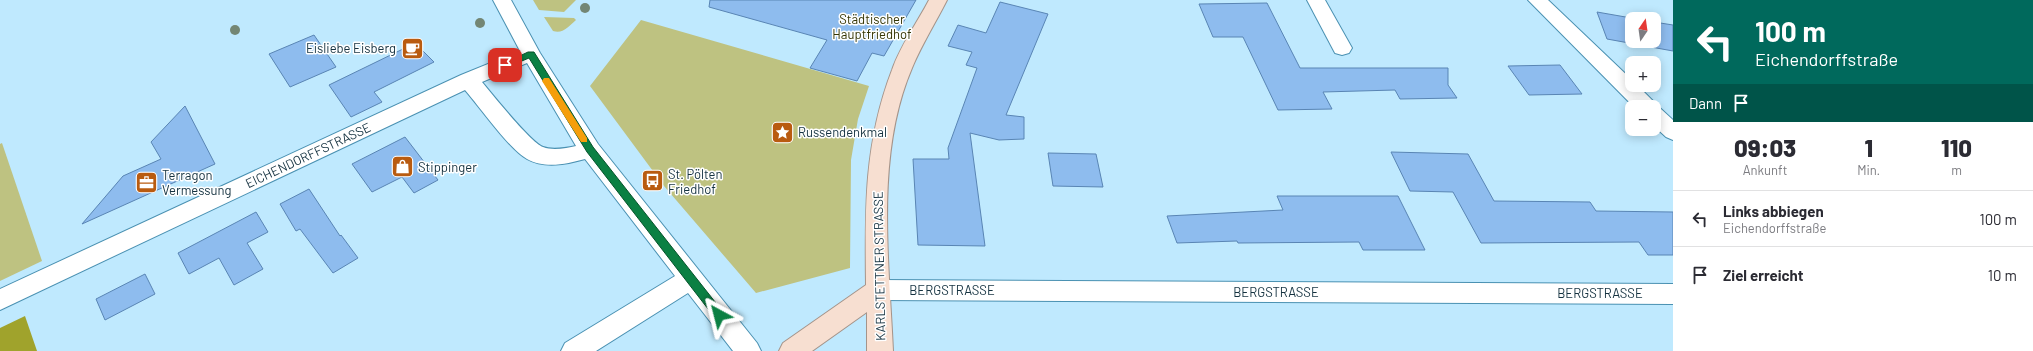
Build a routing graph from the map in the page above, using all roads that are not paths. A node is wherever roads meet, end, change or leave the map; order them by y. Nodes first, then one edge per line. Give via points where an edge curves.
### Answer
1 (502, 0) edge
2 (938, 0) edge
3 (1316, 0) edge
4 (1537, 0) edge
5 (1342, 48) dead end
6 (531, 54) junction
7 (468, 80) junction
8 (1640, 100) edge
9 (1661, 121) edge
10 (1673, 132) edge
11 (590, 150) junction
12 (690, 279) junction
13 (878, 290) junction
14 (1673, 294) edge
15 (9, 296) edge
16 (876, 347) edge
17 (574, 351) edge
18 (748, 351) edge
19 (792, 351) edge

1 - 6 street
2 - 13 main road, KARLSTETTNER STRASSE via 902,68 889,109 880,154 876,211
3 - 5 street
4 - 8 street
6 - 7 street, EICHENDORFFSTRASSE
6 - 11 street
7 - 11 street via 535,154 562,158
7 - 15 street, EICHENDORFFSTRASSE
9 - 10 street
11 - 12 street
12 - 17 street
12 - 18 street
13 - 14 street, BERGSTRASSE
13 - 16 main road, KARLSTETTNER STRASSE
13 - 19 main road

